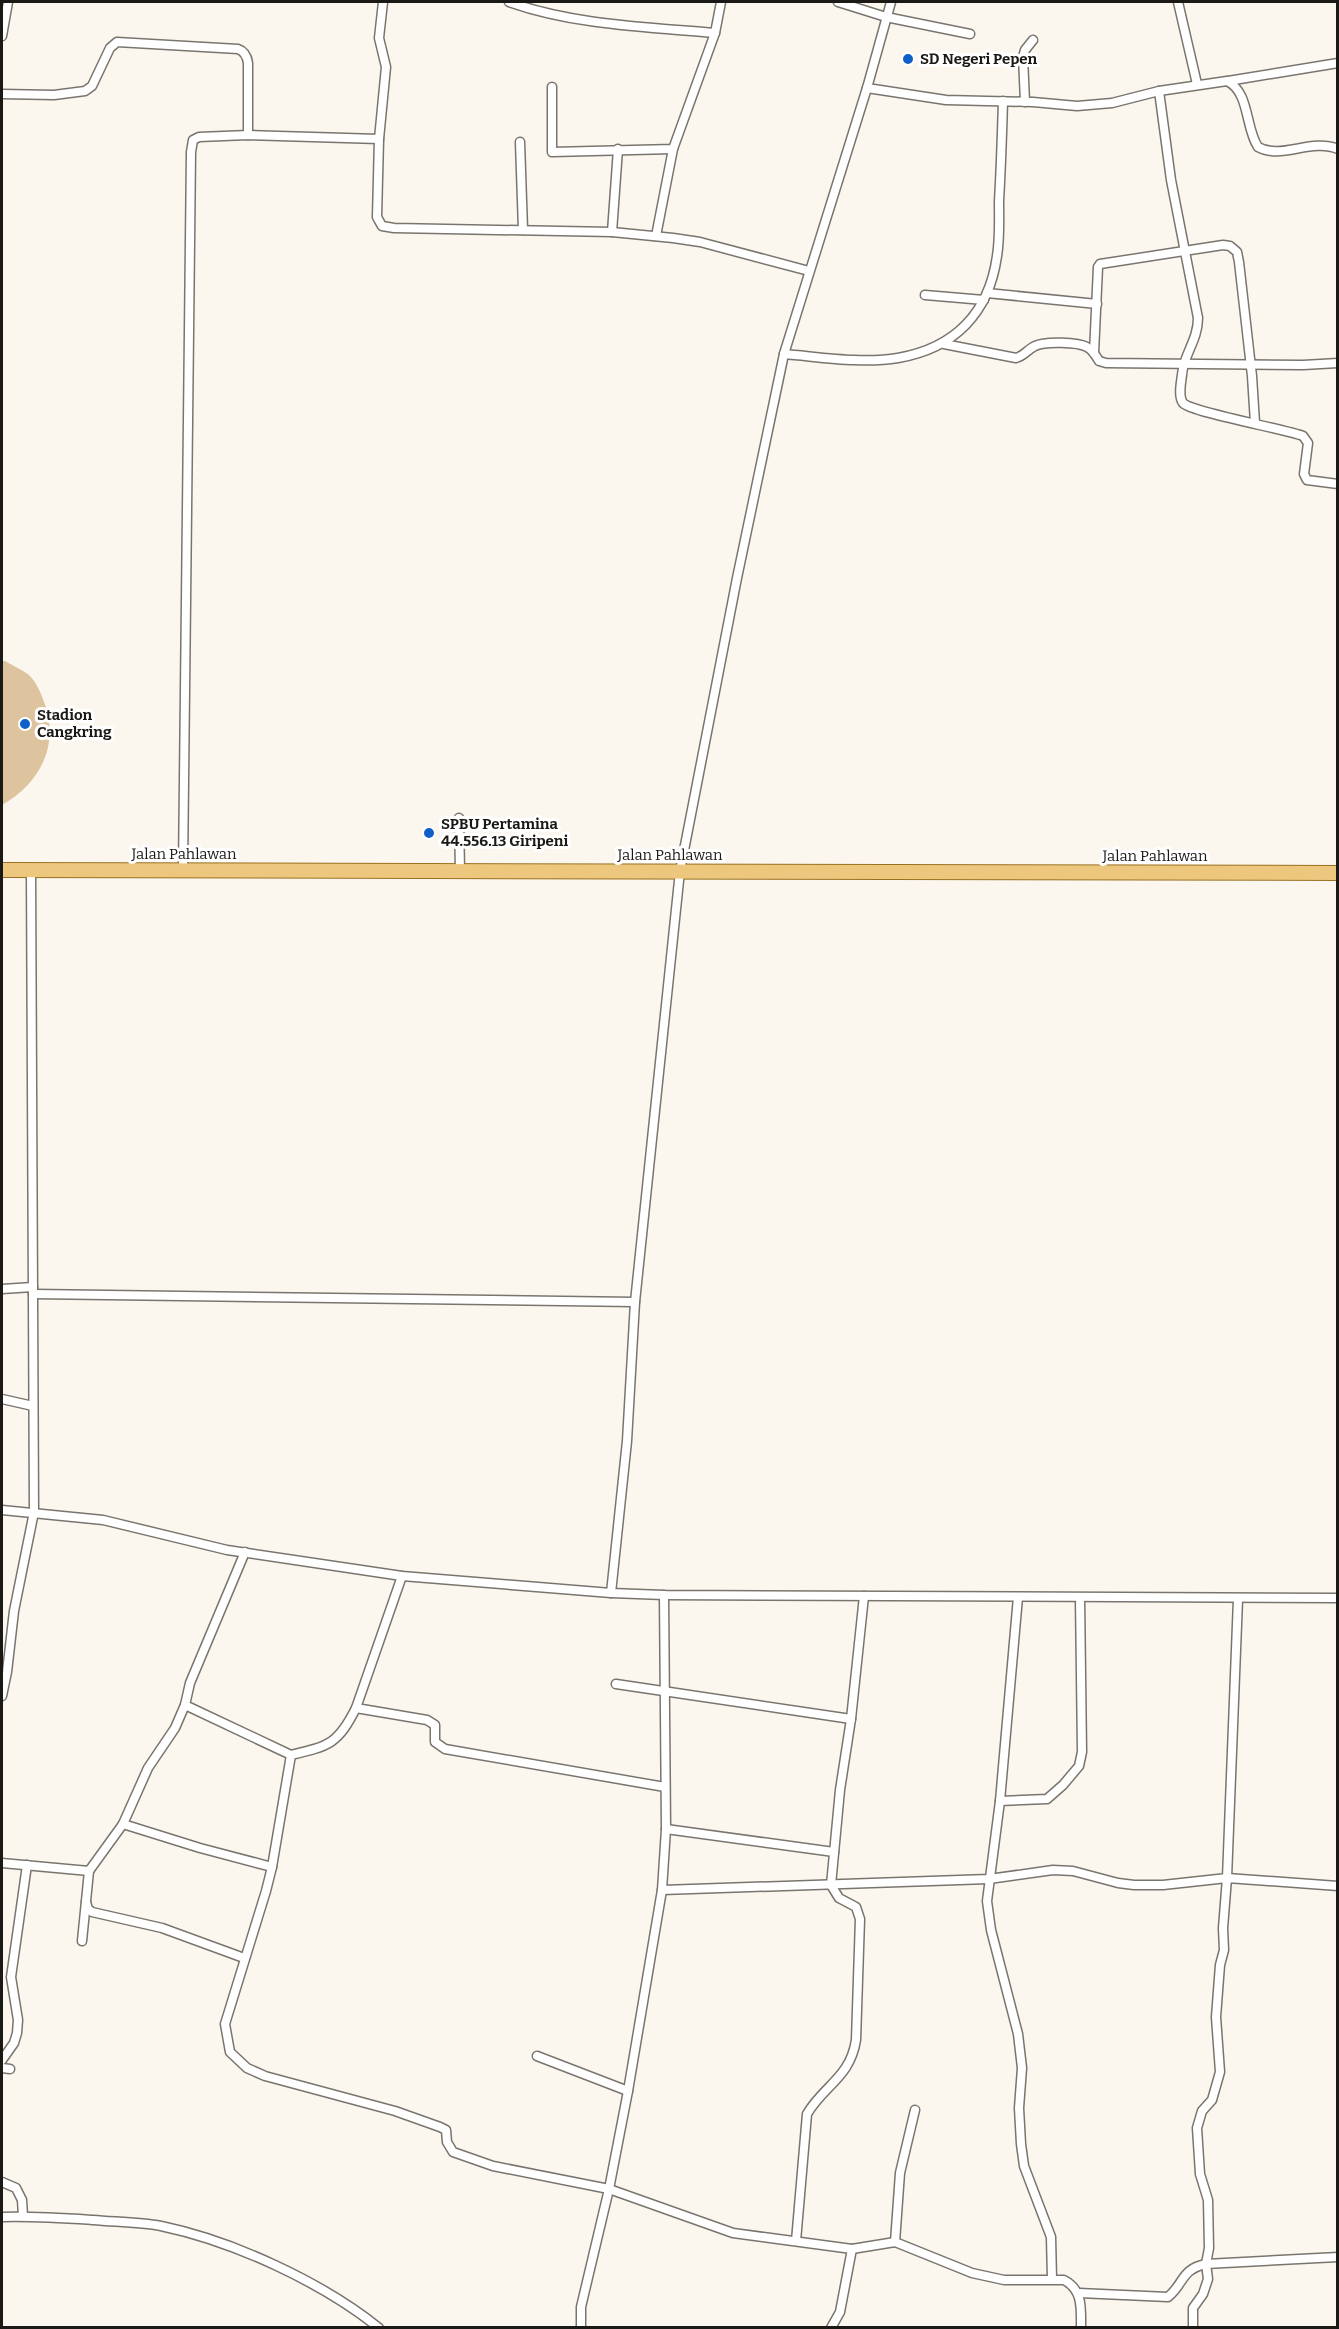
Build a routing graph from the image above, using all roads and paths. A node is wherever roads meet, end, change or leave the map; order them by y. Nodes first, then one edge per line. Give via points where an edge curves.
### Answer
1 (8, 2) edge
2 (383, 2) edge
3 (510, 2) edge
4 (721, 2) edge
5 (838, 2) edge
6 (891, 2) edge
7 (1178, 2) edge
8 (886, 18) junction
9 (715, 33) junction
10 (970, 34) dead end
11 (2, 36) edge
12 (1033, 40) dead end
13 (1338, 63) edge
14 (1227, 81) junction
15 (1197, 84) junction
16 (552, 87) dead end
17 (867, 88) junction
18 (1159, 91) junction
19 (2, 94) edge
20 (1003, 101) junction
21 (1025, 102) junction
22 (248, 135) junction
23 (379, 139) junction
24 (520, 142) dead end
25 (618, 149) junction
26 (673, 149) junction
27 (1338, 149) edge
28 (523, 230) junction
29 (612, 232) junction
30 (656, 236) junction
31 (1184, 252) junction
32 (809, 271) junction
33 (925, 295) dead end
34 (986, 296) junction
35 (1097, 304) junction
36 (944, 344) junction
37 (1094, 353) junction
38 (784, 354) junction
39 (1338, 363) edge
40 (1185, 364) junction
41 (1251, 364) junction
42 (1255, 423) junction
43 (1338, 484) edge
44 (459, 818) dead end
45 (2, 870) edge
46 (31, 870) junction
47 (183, 870) junction
48 (460, 871) junction
49 (680, 871) junction
50 (1338, 873) edge
51 (2, 1289) edge
52 (33, 1291) junction
53 (635, 1302) junction
54 (2, 1399) edge
55 (33, 1406) junction
56 (2, 1510) edge
57 (34, 1512) junction
58 (245, 1552) junction
59 (402, 1576) junction
60 (611, 1593) junction
61 (664, 1595) junction
62 (864, 1596) junction
63 (1018, 1597) junction
64 (1080, 1598) junction
65 (1338, 1598) edge
66 (1238, 1599) junction
67 (616, 1684) dead end
68 (663, 1690) junction
69 (2, 1696) edge
70 (185, 1705) junction
71 (356, 1708) junction
72 (851, 1719) junction
73 (291, 1755) junction
74 (665, 1787) junction
75 (1000, 1802) junction
76 (123, 1824) junction
77 (666, 1829) junction
78 (834, 1852) junction
79 (2, 1863) edge
80 (27, 1865) junction
81 (272, 1867) junction
82 (89, 1871) junction
83 (1227, 1878) junction
84 (989, 1879) junction
85 (831, 1885) junction
86 (1338, 1886) edge
87 (662, 1890) junction
88 (86, 1902) junction
89 (82, 1941) dead end
90 (244, 1958) junction
91 (537, 2056) dead end
92 (2, 2060) edge
93 (628, 2091) junction
94 (915, 2110) dead end
95 (2, 2182) edge
96 (609, 2189) junction
97 (23, 2216) junction
98 (2, 2217) edge
99 (796, 2241) junction
100 (895, 2242) junction
101 (852, 2249) junction
102 (1338, 2257) edge
103 (1206, 2264) junction
104 (1052, 2279) junction
105 (1079, 2294) junction
106 (379, 2328) edge
107 (581, 2328) edge
108 (831, 2328) edge
109 (1081, 2328) edge
110 (1193, 2328) edge

1 - 11 street
2 - 23 street via 379,38 386,67
3 - 9 street via 614,24
4 - 9 street
5 - 8 street
6 - 8 street
7 - 15 street
8 - 10 street
8 - 17 street
9 - 26 street
12 - 21 street via 1023,57
13 - 14 street
14 - 15 street
14 - 27 street via 1238,90 1258,147 1273,152 1318,145
15 - 18 street
16 - 25 street via 552,152
17 - 20 street via 946,100
17 - 32 street
18 - 21 street via 1077,106
18 - 31 street
19 - 22 street via 85,92 117,42 237,49 247,56 248,63
20 - 21 street
20 - 34 street via 997,255
22 - 23 street
22 - 47 street via 199,137 193,140 191,152
23 - 28 street via 377,217 382,226
24 - 28 street
25 - 26 street
25 - 29 street
26 - 30 street
28 - 29 street
29 - 30 street
30 - 32 street via 700,242
31 - 35 street via 1100,264
31 - 40 street via 1198,324
31 - 41 street via 1223,245 1237,252
32 - 38 street
33 - 34 street
34 - 35 street
34 - 36 street via 961,331
35 - 37 street
36 - 37 street via 1016,358 1048,343 1085,346
36 - 38 street via 897,358 867,360
37 - 40 street via 1099,362 1106,363
38 - 49 street
39 - 41 street
40 - 41 street
40 - 42 street via 1183,402 1206,412
41 - 42 street
42 - 43 street via 1303,436 1308,443 1304,474 1307,480
44 - 48 street
45 - 46 main road, Jalan Pahlawan
46 - 47 main road, Jalan Pahlawan
46 - 52 street
47 - 48 main road, Jalan Pahlawan
48 - 49 main road, Jalan Pahlawan
49 - 50 main road, Jalan Pahlawan
49 - 53 street
51 - 52 street
52 - 53 street
52 - 55 street
53 - 60 street via 627,1441
54 - 55 street
55 - 57 street
56 - 57 street
57 - 58 street via 103,1520
57 - 69 street
58 - 59 street
58 - 70 street via 193,1676
59 - 60 street
59 - 71 street
60 - 61 street
61 - 62 street
61 - 68 street
62 - 63 street
62 - 72 street
63 - 64 street
63 - 75 street
64 - 66 street
64 - 75 street via 1079,1766 1047,1799
65 - 66 street
66 - 83 street
67 - 68 street
68 - 72 street
68 - 74 street
70 - 73 street
70 - 76 street via 175,1728 148,1768
71 - 73 street via 345,1730 329,1744
71 - 74 street via 427,1720 435,1725 435,1742 445,1749
72 - 78 street
73 - 81 street
74 - 77 street
75 - 84 street
76 - 81 street
76 - 82 street
77 - 78 street
77 - 87 street
78 - 85 street
79 - 80 street
80 - 82 street
80 - 92 street via 11,1977 17,2033
81 - 90 street
82 - 88 street
83 - 84 street via 1134,1885 1053,1870
83 - 86 street
83 - 103 street via 1216,2017 1220,2072 1212,2100 1202,2111 1197,2128 1200,2174 1208,2200
84 - 85 street
84 - 104 street via 988,1915 1023,2068 1019,2108 1022,2155 1051,2237
85 - 87 street
85 - 99 street via 840,1898 856,1907 860,1919 856,2040 853,2055 840,2078 807,2114
87 - 93 street
88 - 89 street
88 - 90 street via 92,1912 162,1928
90 - 96 street via 225,2024 230,2052 247,2067 265,2076 440,2127 446,2130 453,2152 493,2166
91 - 93 street
93 - 96 street
94 - 100 street via 900,2174
95 - 97 street via 16,2188
96 - 99 street via 733,2233
96 - 107 street via 581,2307
97 - 98 street
97 - 106 street via 151,2225 198,2236 270,2262 354,2308
99 - 101 street
100 - 101 street
100 - 104 street via 972,2273 1004,2280
101 - 108 street via 840,2312
102 - 103 street
103 - 105 street via 1186,2272 1168,2297
103 - 110 street via 1208,2279 1192,2308
104 - 105 street via 1072,2284
105 - 109 street

